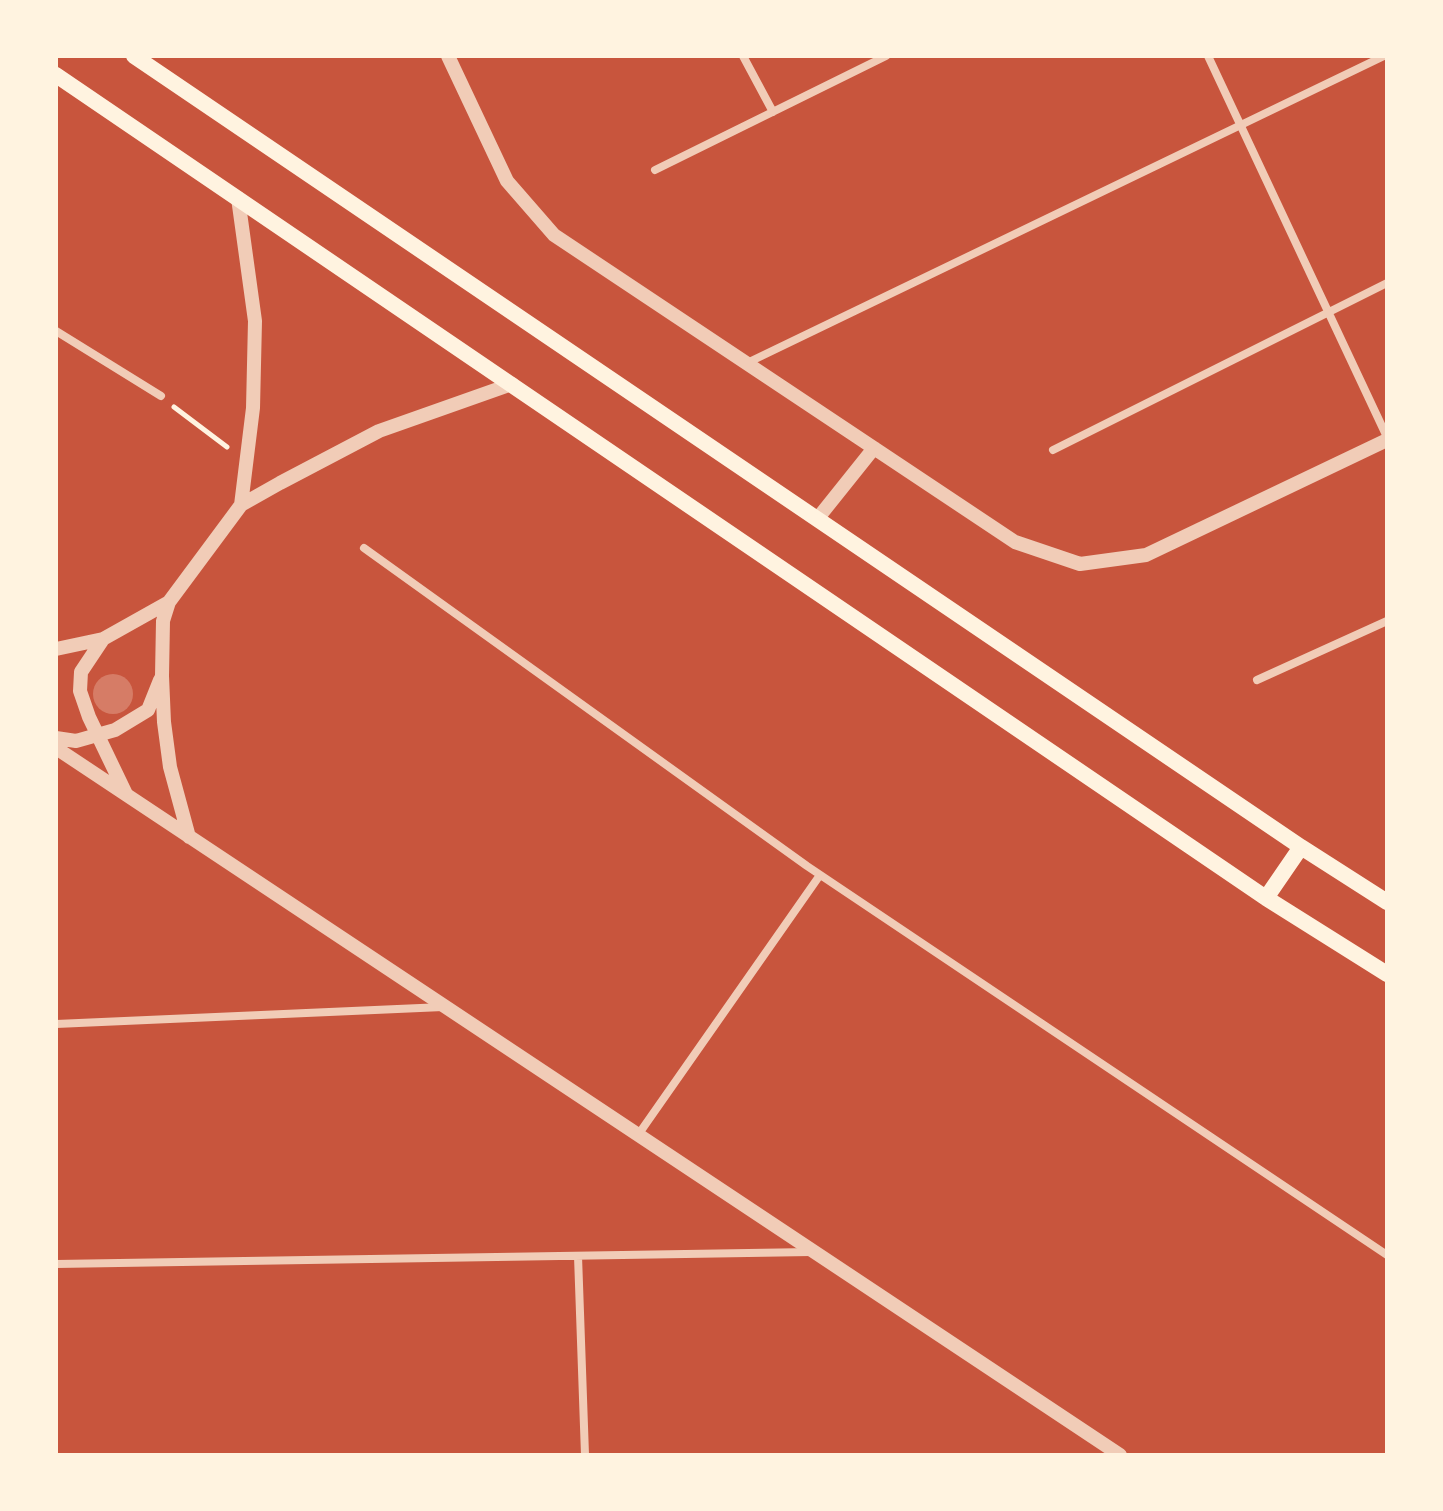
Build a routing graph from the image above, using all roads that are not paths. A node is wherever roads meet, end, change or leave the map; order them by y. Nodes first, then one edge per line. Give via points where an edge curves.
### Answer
1 (134, 56) edge
2 (448, 56) edge
3 (743, 56) edge
4 (886, 56) edge
5 (1208, 56) edge
6 (1384, 56) edge
7 (56, 75) edge
8 (773, 112) junction
9 (1241, 126) junction
10 (655, 170) dead end
11 (238, 198) junction
12 (1387, 283) edge
13 (1328, 311) junction
14 (56, 331) edge
15 (747, 363) junction
16 (512, 384) junction
17 (161, 396) road end
18 (1387, 438) edge
19 (874, 448) junction
20 (1053, 450) dead end
21 (241, 505) junction
22 (818, 518) junction
23 (364, 548) dead end
24 (169, 602) junction
25 (1387, 621) edge
26 (103, 639) junction
27 (56, 649) edge
28 (162, 676) junction
29 (1257, 680) dead end
30 (97, 735) junction
31 (56, 738) edge
32 (56, 748) edge
33 (126, 795) junction
34 (189, 837) junction
35 (1301, 847) junction
36 (820, 875) junction
37 (1266, 898) junction
38 (1387, 902) edge
39 (1387, 974) edge
40 (445, 1007) junction
41 (56, 1024) edge
42 (638, 1135) junction
43 (814, 1252) junction
44 (1387, 1255) edge
45 (578, 1256) junction
46 (56, 1264) edge
47 (585, 1455) edge
48 (1120, 1455) edge

1 - 22 main road
2 - 15 street via 507,181 554,235
3 - 8 street
4 - 8 street
5 - 9 street
6 - 9 street
7 - 11 main road
8 - 10 street
9 - 13 street
9 - 15 street
11 - 16 main road
11 - 21 street via 255,321 253,408
12 - 13 street
13 - 18 street
13 - 20 street
14 - 17 street
15 - 19 street
16 - 21 street via 379,431
16 - 37 main road
18 - 19 street via 1146,555 1080,564 1015,542
19 - 22 street
21 - 24 street
22 - 35 main road
23 - 36 street
24 - 26 street
24 - 28 street via 163,621
25 - 29 street
26 - 27 street
26 - 30 street via 80,682
28 - 30 street via 148,710
28 - 34 street via 170,767
30 - 31 street via 76,741
30 - 33 street
32 - 33 street
33 - 34 street
34 - 40 street
35 - 37 main road
35 - 38 main road
36 - 42 street
36 - 44 street
37 - 39 main road
40 - 41 street
40 - 42 street
42 - 43 street
43 - 45 street
43 - 48 street
45 - 46 street
45 - 47 street

